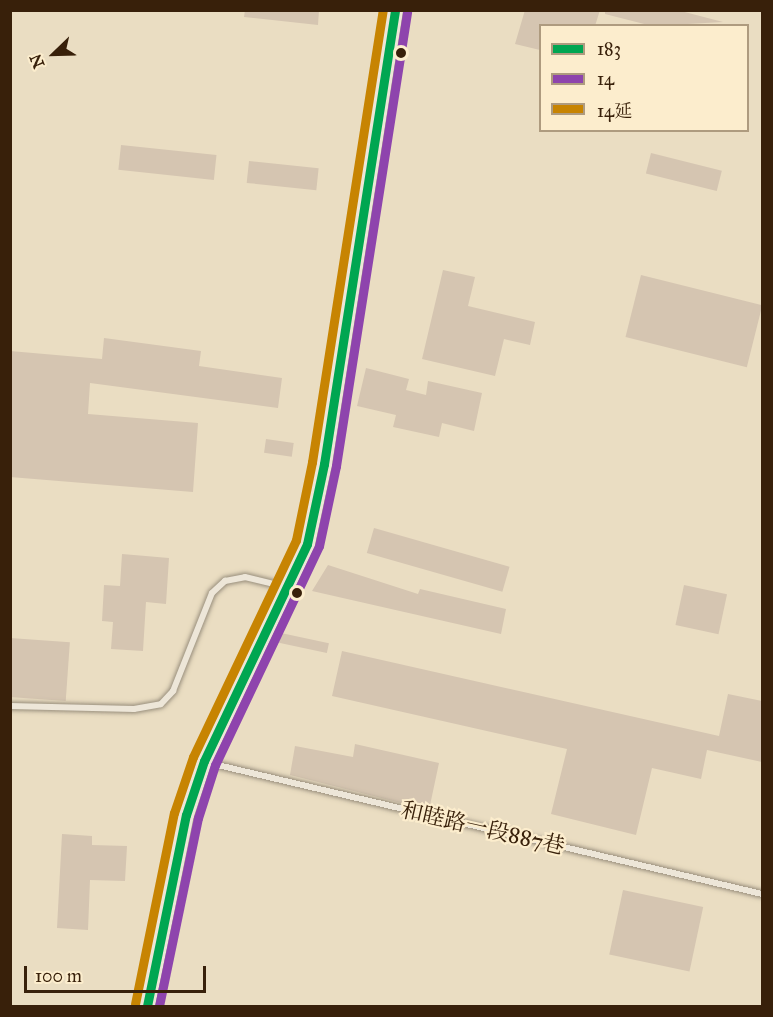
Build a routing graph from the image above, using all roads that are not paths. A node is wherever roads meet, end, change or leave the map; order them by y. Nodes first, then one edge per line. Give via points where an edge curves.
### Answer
1 (395, 10) edge
2 (287, 587) junction
3 (10, 706) edge
4 (204, 761) junction
5 (762, 894) edge
6 (147, 1006) edge

1 - 2 street via 324,464 307,544
2 - 3 lane via 245,577 225,581 212,592 172,691 161,704 134,709
2 - 4 street
4 - 5 lane, 和睦路一段887巷
4 - 6 street via 186,815

